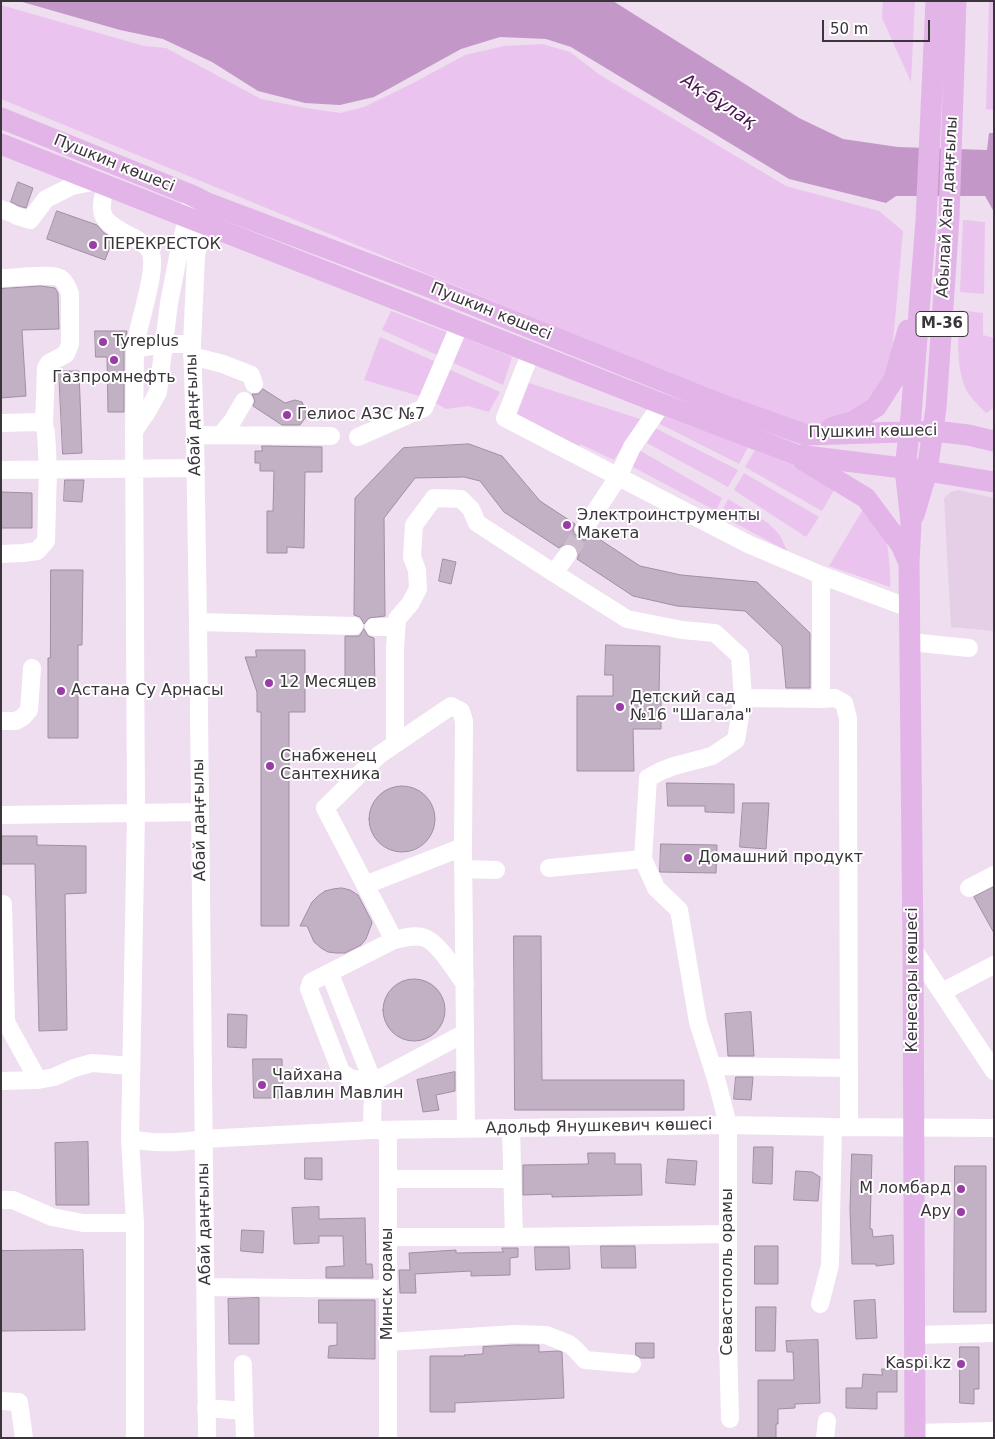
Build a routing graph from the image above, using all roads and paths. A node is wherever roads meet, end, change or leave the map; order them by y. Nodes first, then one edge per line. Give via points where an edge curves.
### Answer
1 (936, 1) edge
2 (956, 1) edge
3 (942, 105) junction
4 (1, 118) edge
5 (1, 144) edge
6 (102, 183) junction
7 (197, 209) junction
8 (10, 213) edge
9 (1, 278) edge
10 (920, 291) junction
11 (460, 324) junction
12 (164, 344) junction
13 (135, 348) junction
14 (192, 350) junction
15 (531, 352) junction
16 (254, 384) dead end
17 (244, 401) dead end
18 (662, 404) junction
19 (1, 423) edge
20 (44, 425) junction
21 (134, 431) junction
22 (934, 431) junction
23 (909, 432) junction
24 (195, 435) junction
25 (221, 435) junction
26 (806, 435) junction
27 (331, 436) dead end
28 (358, 437) dead end
29 (994, 441) edge
30 (797, 456) junction
31 (196, 468) junction
32 (135, 469) junction
33 (905, 469) junction
34 (1, 470) edge
35 (48, 470) junction
36 (928, 471) junction
37 (618, 477) junction
38 (994, 482) edge
39 (912, 522) junction
40 (584, 530) tunnel mouth
41 (1, 554) edge
42 (568, 554) tunnel mouth
43 (909, 563) junction
44 (554, 574) junction
45 (821, 575) junction
46 (909, 608) junction
47 (198, 622) junction
48 (354, 626) dead end
49 (374, 627) dead end
50 (396, 627) junction
51 (910, 642) junction
52 (969, 648) dead end
53 (32, 668) dead end
54 (742, 698) junction
55 (821, 699) junction
56 (1, 721) edge
57 (395, 744) junction
58 (200, 812) junction
59 (136, 813) junction
60 (1, 815) edge
61 (463, 847) junction
62 (643, 859) junction
63 (549, 868) dead end
64 (463, 869) junction
65 (496, 870) dead end
66 (994, 875) edge
67 (365, 886) junction
68 (969, 888) dead end
69 (1, 904) edge
70 (394, 940) junction
71 (913, 950) junction
72 (994, 965) edge
73 (330, 974) junction
74 (464, 984) junction
75 (942, 992) junction
76 (4, 1022) edge
77 (465, 1033) junction
78 (131, 1066) junction
79 (712, 1066) junction
80 (849, 1068) junction
81 (994, 1071) edge
82 (38, 1080) junction
83 (1, 1082) edge
84 (373, 1082) junction
85 (728, 1125) junction
86 (841, 1127) junction
87 (914, 1128) junction
88 (994, 1128) edge
89 (466, 1129) junction
90 (511, 1129) junction
91 (380, 1130) junction
92 (130, 1139) junction
93 (204, 1139) junction
94 (388, 1179) junction
95 (512, 1179) junction
96 (1, 1200) edge
97 (135, 1222) junction
98 (728, 1234) junction
99 (389, 1237) junction
100 (514, 1237) junction
101 (206, 1287) junction
102 (388, 1289) junction
103 (820, 1304) dead end
104 (994, 1333) edge
105 (915, 1335) junction
106 (389, 1342) junction
107 (243, 1364) dead end
108 (632, 1364) dead end
109 (1, 1402) edge
110 (206, 1408) junction
111 (244, 1411) junction
112 (730, 1419) dead end
113 (994, 1431) edge
114 (925, 1435) edge
115 (24, 1438) edge
116 (135, 1438) edge
117 (207, 1438) edge
118 (245, 1438) edge
119 (388, 1438) edge

1 - 3 main road, Абылай Хан даңғылы / M-36
2 - 3 main road, Абылай Хан даңғылы / M-36
3 - 10 main road, Абылай Хан даңғылы / M-36
3 - 22 main road, Абылай Хан даңғылы / M-36 via 949,218
4 - 7 main road, Пушкин көшесі
5 - 6 main road, Пушкин көшесі
6 - 7 main road, Пушкин көшесі
6 - 8 street via 72,186 46,199 30,220
6 - 13 street via 103,217 108,224 144,244 153,258
7 - 11 main road, Пушкин көшесі
7 - 12 street via 179,252
7 - 14 street, Абай даңғылы
7 - 26 main road, Пушкин көшесі via 420,283 720,404
9 - 20 street via 53,276 62,278 68,287 70,344 66,354 46,368
10 - 23 main road, Абылай Хан даңғылы / M-36
10 - 26 main road via 894,379 876,407 854,421
11 - 15 main road, Пушкин көшесі
11 - 28 street via 424,408
12 - 13 street
12 - 14 street
12 - 21 street via 158,392
13 - 21 street
14 - 16 street via 251,375
14 - 24 street, Абай даңғылы
15 - 18 main road, Пушкин көшесі
15 - 37 street via 505,418
17 - 25 street
18 - 30 main road, Пушкин көшесі
18 - 37 street via 632,447
19 - 20 street via 38,422
20 - 35 street
21 - 32 street
22 - 23 main road, Пушкин көшесі
22 - 29 main road, Пушкин көшесі via 968,434
22 - 36 main road, Абылай Хан даңғылы
23 - 26 main road, Пушкин көшесі
23 - 33 main road, Абылай Хан даңғылы / M-36
24 - 25 street
24 - 31 street, Абай даңғылы
25 - 27 street
30 - 33 main road, Пушкин көшесі
30 - 43 main road via 866,498 901,545
31 - 32 street
31 - 47 street, Абай даңғылы
32 - 35 street
32 - 59 street
33 - 36 main road, Пушкин көшесі
33 - 39 main road, Кенесары көшесі
34 - 35 street
35 - 41 street via 46,541 37,551
36 - 38 main road, Пушкин көшесі
36 - 39 main road, Кенесары көшесі
37 - 40 street
37 - 45 street via 748,544
39 - 43 main road, Кенесары көшесі
42 - 44 street
43 - 46 main road, Кенесары көшесі
44 - 50 street via 477,523 471,509 460,499 434,498 414,525 412,557 417,570 418,589 397,619
44 - 54 street via 627,619 715,633 740,656
45 - 46 street
45 - 55 street
46 - 51 main road, Кенесары көшесі
47 - 48 street
47 - 58 street, Абай даңғылы
49 - 50 street
50 - 57 street
51 - 52 street
51 - 71 main road, Кенесары көшесі
53 - 56 street via 29,710 16,721
54 - 55 street
54 - 62 street via 736,740 712,756 674,766 648,778
55 - 80 street via 835,698 844,702 848,718
57 - 61 street via 451,706 461,711 464,721
57 - 67 street via 379,755 325,808
58 - 59 street
58 - 93 street, Абай даңғылы
59 - 60 street
59 - 78 street
61 - 64 street
61 - 67 street
62 - 63 street
62 - 79 street, Севастополь орамы via 656,888 679,910 698,1022
64 - 65 street
64 - 74 street
66 - 68 street
67 - 70 street
69 - 76 street
70 - 73 street
70 - 74 street via 412,936 425,938 437,947
71 - 75 street
71 - 87 main road, Кенесары көшесі
72 - 75 street
73 - 84 street
73 - 84 street via 311,982 309,989 341,1072 350,1078
74 - 77 street
75 - 81 street
76 - 82 street
77 - 84 street
77 - 89 street
78 - 82 street via 92,1063
78 - 92 street
79 - 80 street
79 - 85 street, Севастополь орамы
80 - 86 street
82 - 83 street
84 - 91 street, Минск орамы
85 - 86 street, Адольф Янушкевич көшесі
85 - 90 street, Адольф Янушкевич көшесі
85 - 98 street, Севастополь орамы
86 - 87 street, Адольф Янушкевич көшесі
86 - 103 street via 830,1264
87 - 88 street, Адольф Янушкевич көшесі
87 - 105 main road, Кенесары көшесі
89 - 90 street, Адольф Янушкевич көшесі
89 - 91 street, Адольф Янушкевич көшесі
90 - 95 street
91 - 93 street, Адольф Янушкевич көшесі
91 - 94 street, Минск орамы
92 - 93 street, Адольф Янушкевич көшесі via 152,1143
92 - 97 street
93 - 101 street, Абай даңғылы
94 - 95 street
94 - 99 street, Минск орамы
95 - 100 street
96 - 97 street via 13,1200 52,1217 83,1222
97 - 116 street
98 - 100 street
98 - 112 street, Севастополь орамы
99 - 100 street
99 - 102 street, Минск орамы
101 - 102 street
101 - 110 street, Абай даңғылы
102 - 106 street, Минск орамы
104 - 105 street
105 - 114 main road, Кенесары көшесі
106 - 108 street via 546,1335 569,1344 585,1360
106 - 119 street, Минск орамы
107 - 111 street
109 - 115 street via 19,1402
110 - 111 street
110 - 117 street, Абай даңғылы
111 - 118 street
113 - 114 street

